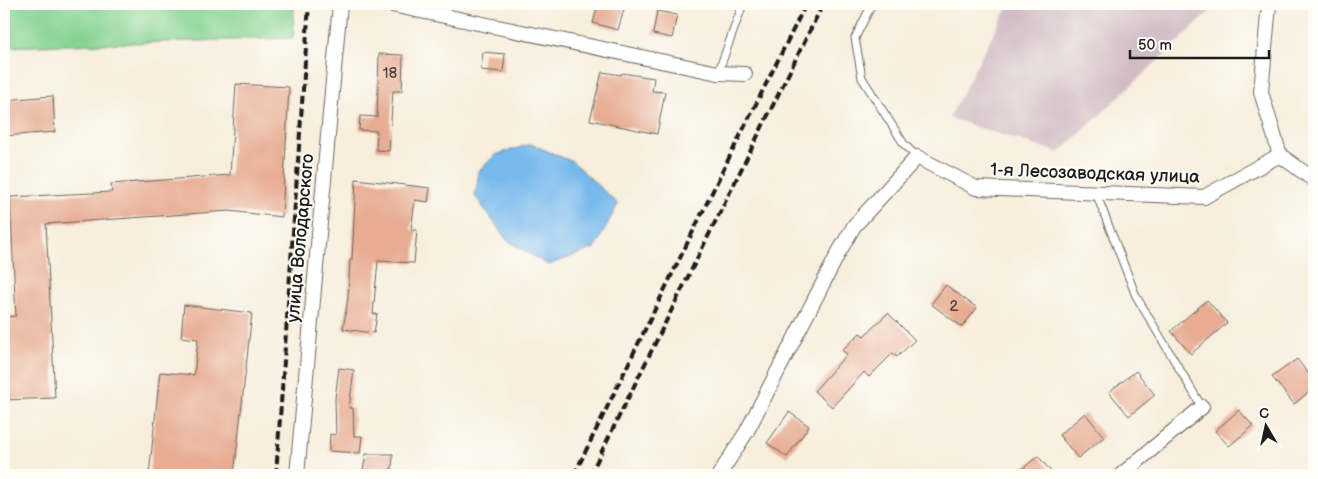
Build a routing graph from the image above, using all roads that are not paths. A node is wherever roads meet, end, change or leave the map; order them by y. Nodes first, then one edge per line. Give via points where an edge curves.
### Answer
1 (340, 4) edge
2 (387, 4) edge
3 (743, 4) edge
4 (872, 4) edge
5 (1269, 4) edge
6 (718, 73) junction
7 (745, 74) dead end
8 (1280, 155) junction
9 (917, 157) junction
10 (1314, 180) edge
11 (1096, 192) junction
12 (1202, 407) joint
13 (297, 475) edge
14 (719, 475) edge
15 (1121, 475) edge

1 - 13 street, улица Володарского
2 - 6 street
3 - 6 lane
4 - 9 lane via 855,38 862,78 904,144
5 - 8 street via 1261,92
6 - 7 street
8 - 10 street
8 - 11 street, 1-я Лесозаводская улица via 1204,197
9 - 11 street, 1-я Лесозаводская улица via 976,188
9 - 14 street via 854,226 747,430
11 - 12 lane via 1136,296
12 - 15 street

